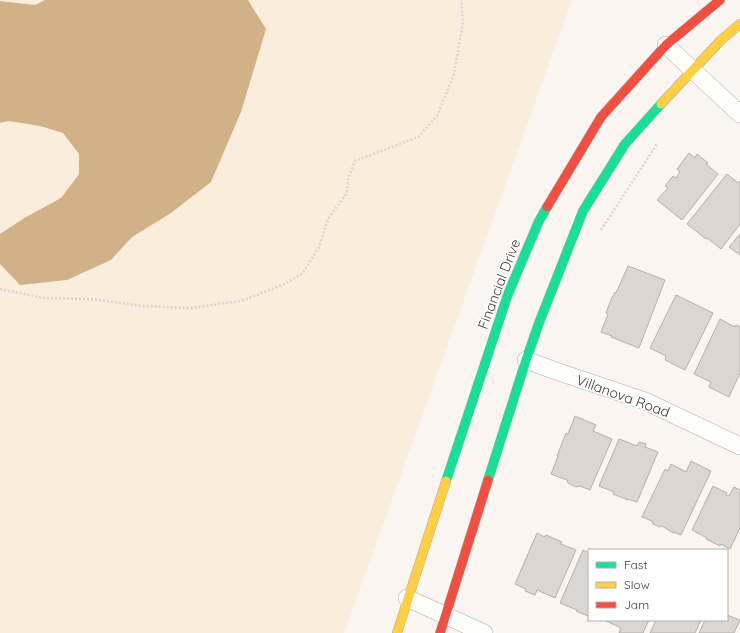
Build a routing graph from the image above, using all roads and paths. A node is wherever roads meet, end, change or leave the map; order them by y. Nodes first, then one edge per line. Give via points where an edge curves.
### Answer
1 (461, 0) edge
2 (720, 0) edge
3 (740, 24) edge
4 (666, 45) junction
5 (693, 70) junction
6 (740, 114) edge
7 (661, 138) dead end
8 (600, 231) dead end
9 (0, 289) edge
10 (526, 360) junction
11 (740, 446) edge
12 (407, 598) junction
13 (446, 616) junction
14 (397, 633) edge
15 (440, 633) edge
16 (484, 633) edge

1 - 9 path via 463,22 454,74 437,116 418,137 355,161 348,179 347,193 328,219 319,247 302,273 285,284 241,301 192,308 142,306 91,299 43,298
2 - 4 street, Financial Drive
3 - 5 street
4 - 5 street
4 - 12 street, Financial Drive via 601,117 539,221 508,294
5 - 6 street
5 - 10 street via 626,144 583,211 538,323
7 - 8 path
10 - 11 street, Villanova Road via 645,401
10 - 13 street
12 - 13 street
12 - 14 street, Financial Drive
13 - 15 street
13 - 16 street

